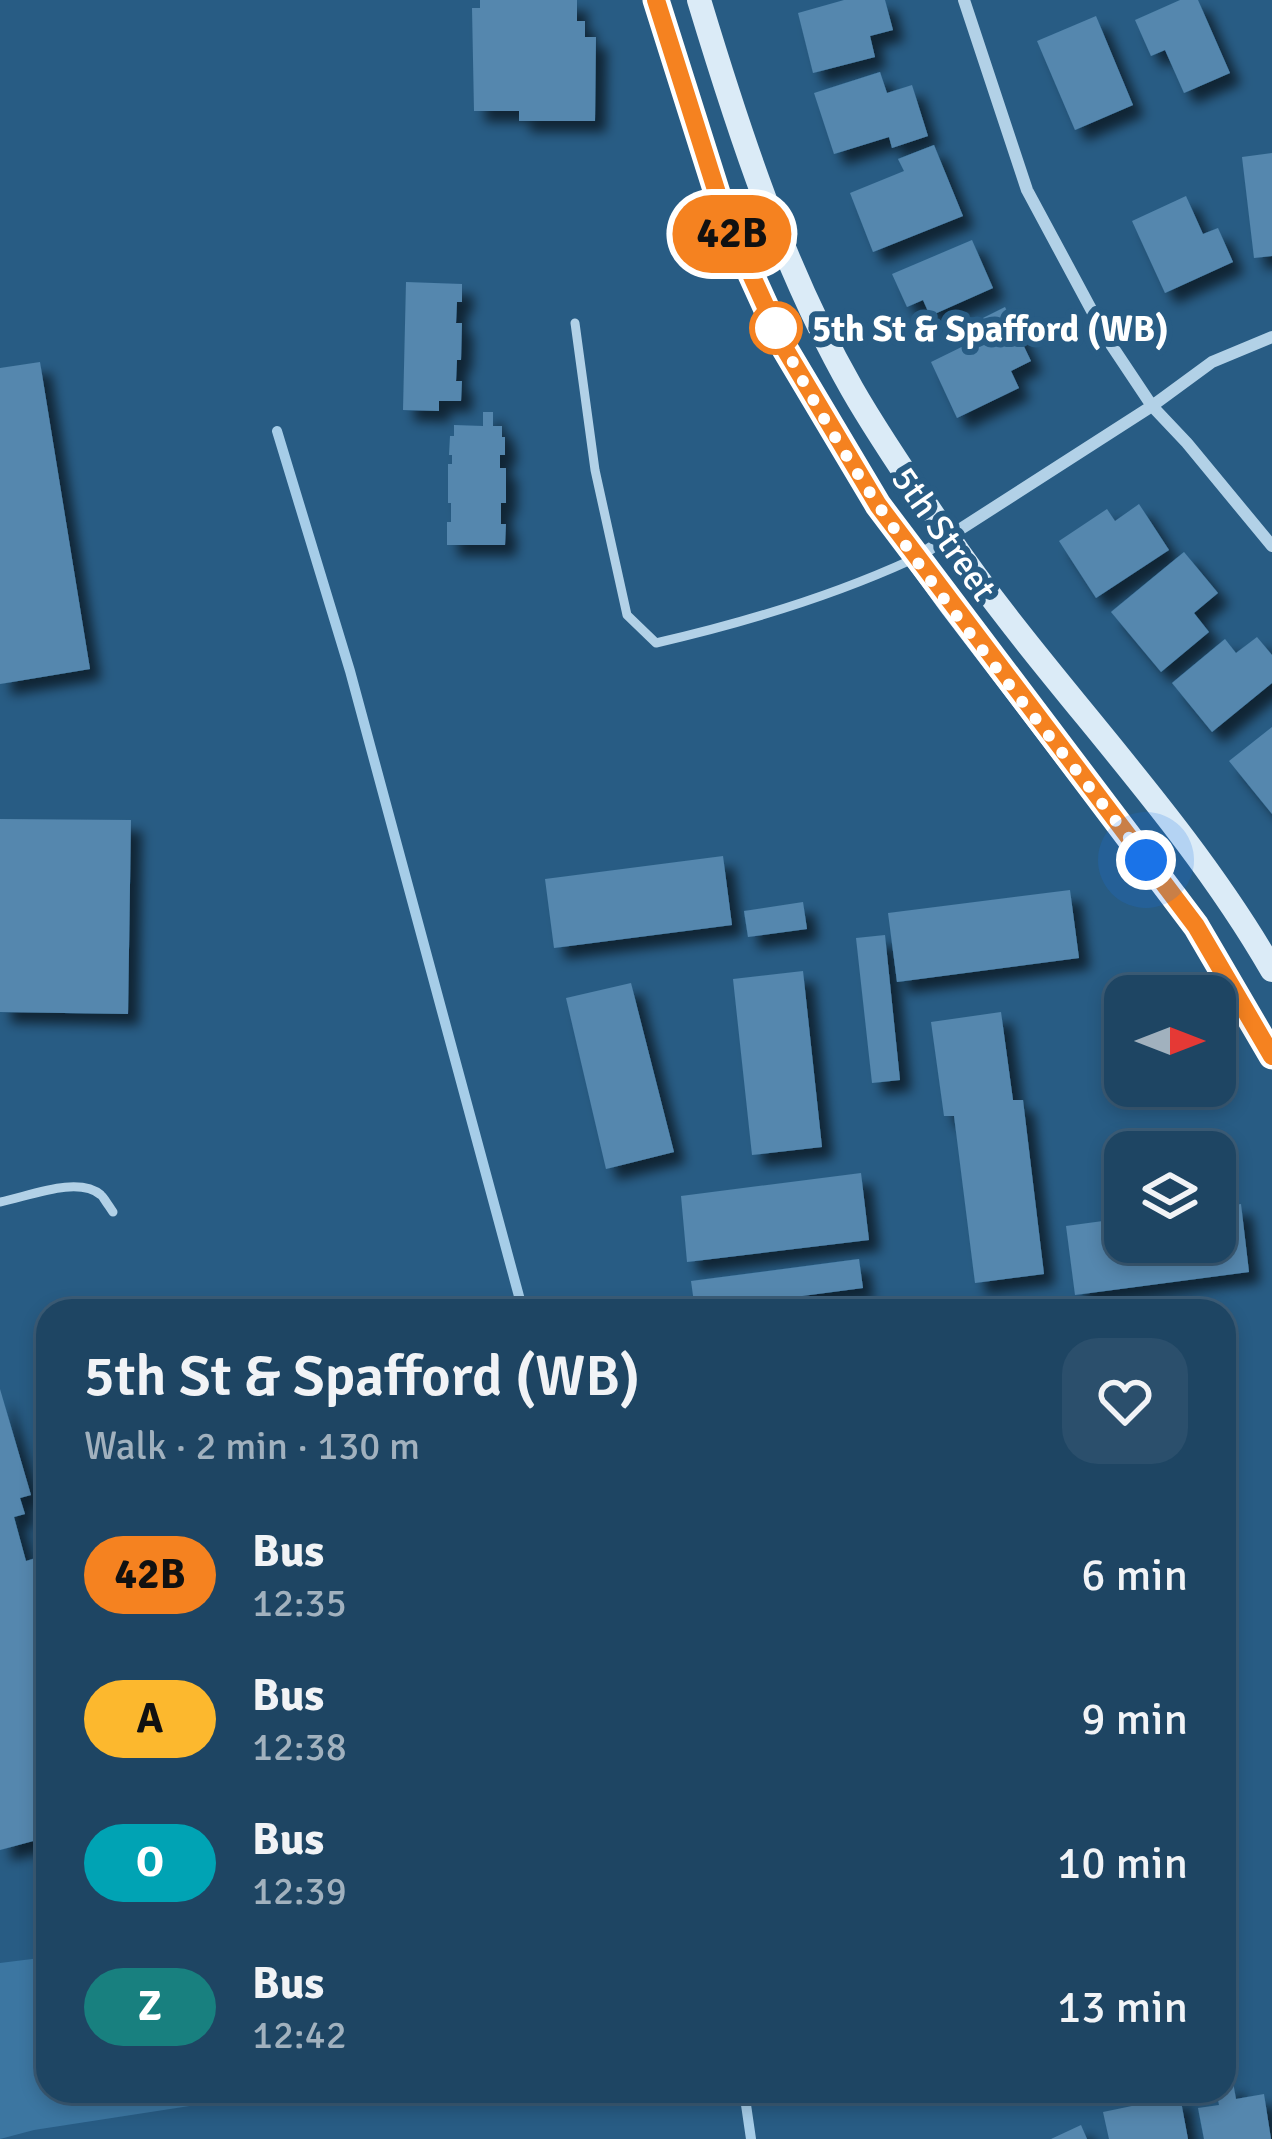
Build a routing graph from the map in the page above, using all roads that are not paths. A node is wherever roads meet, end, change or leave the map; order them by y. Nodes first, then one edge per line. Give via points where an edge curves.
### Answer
1 (656, 0) edge
2 (699, 0) edge
3 (964, 0) edge
4 (575, 323) dead end
5 (1272, 337) edge
6 (1152, 406) junction
7 (947, 536) junction
8 (1272, 547) edge
9 (916, 557) junction
10 (1272, 970) edge
11 (1272, 1056) edge
12 (0, 1202) edge
13 (113, 1212) dead end

1 - 9 main road, 5th Street via 724,215 776,330
2 - 7 main road, 5th Street via 725,89 815,316 852,390
3 - 6 street via 1027,190
4 - 9 lane via 595,470 627,615 656,643 863,581
5 - 6 street via 1212,362
6 - 7 street
6 - 8 street
7 - 9 street
7 - 10 main road, 5th Street via 1190,843
9 - 11 main road, 5th Street via 1196,926
12 - 13 lane via 83,1186

